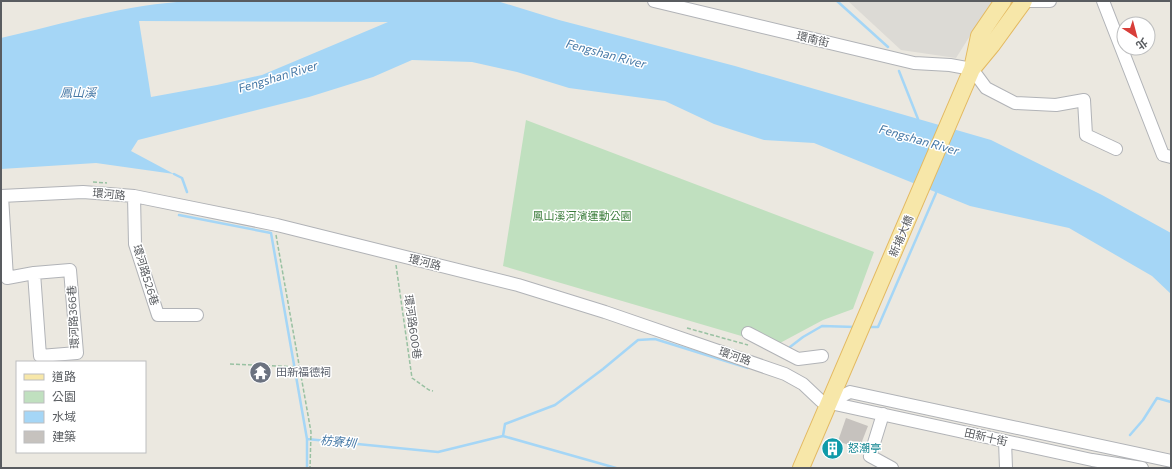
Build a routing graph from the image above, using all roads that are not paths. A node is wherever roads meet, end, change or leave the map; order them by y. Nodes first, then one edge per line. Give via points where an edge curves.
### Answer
1 (654, 1) edge
2 (1003, 1) edge
3 (1024, 1) edge
4 (1028, 1) edge
5 (1050, 1) edge
6 (1103, 1) edge
7 (972, 69) junction
8 (1116, 149) dead end
9 (1171, 157) edge
10 (2, 196) edge
11 (134, 196) junction
12 (34, 273) junction
13 (197, 315) dead end
14 (748, 333) dead end
15 (822, 356) dead end
16 (798, 359) junction
17 (785, 374) junction
18 (830, 402) junction
19 (883, 414) junction
20 (1005, 441) junction
21 (1171, 461) edge
22 (1091, 464) edge
23 (801, 468) edge
24 (892, 468) edge
25 (1006, 468) edge
26 (1142, 468) edge

1 - 7 street, 環南街 via 914,63
2 - 7 main road via 979,36
3 - 7 main road
4 - 5 street
6 - 9 street via 1163,155
7 - 8 street via 986,88 1015,103 1056,106 1084,100 1086,136
7 - 18 main road, 新埔大橋
10 - 11 street, 環河路 via 83,192
10 - 12 street, 環河路366巷 via 7,278
11 - 13 street, 環河路526巷 via 135,244 158,316
11 - 17 street, 環河路 via 276,225 518,285
12 - 12 street, 環河路366巷 via 40,356 77,353 70,270
14 - 16 street
15 - 16 street
16 - 17 street
17 - 18 street, 環河路 via 803,384 821,401
18 - 19 street, 田新十街
18 - 21 street via 850,392
18 - 23 main road, 新埔大橋
19 - 20 street, 田新十街
19 - 24 street via 870,456
20 - 22 street, 田新十街
20 - 25 street
22 - 26 street, 田新十街

